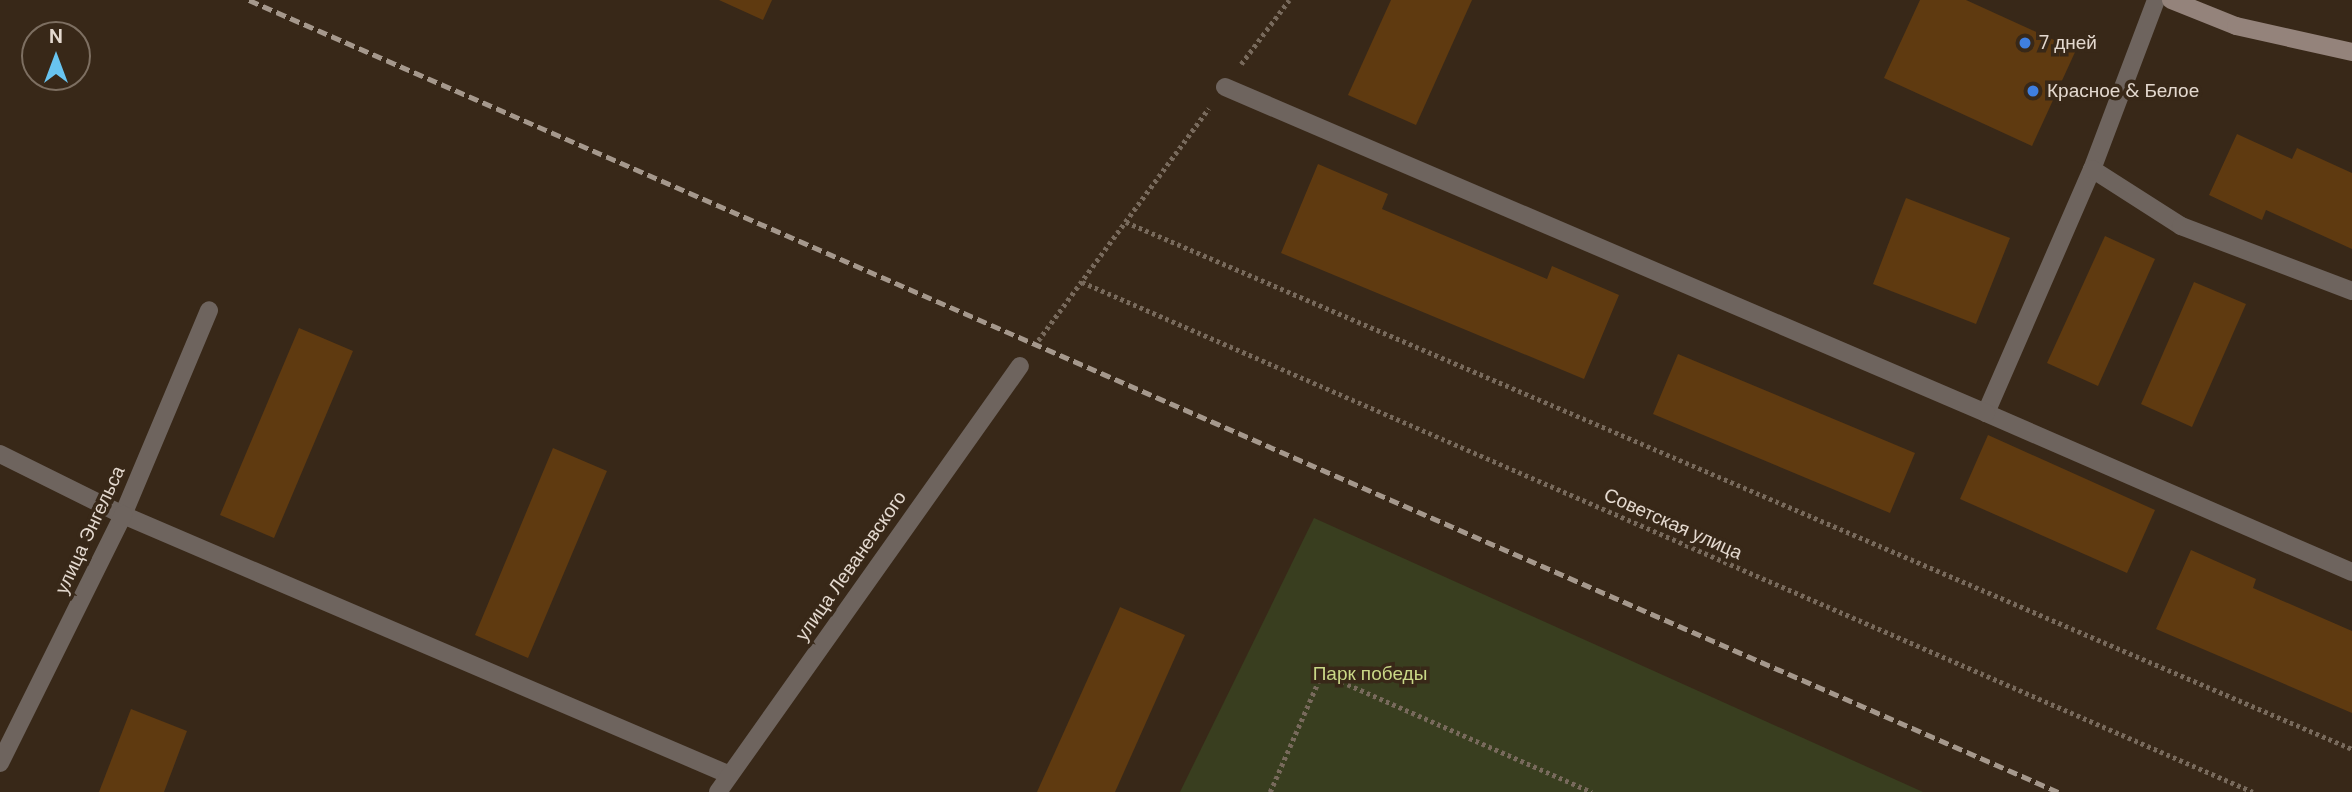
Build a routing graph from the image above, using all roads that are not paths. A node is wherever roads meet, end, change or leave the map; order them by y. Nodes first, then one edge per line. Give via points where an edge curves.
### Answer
1 (2156, 0) edge
2 (2171, 0) edge
3 (2352, 52) edge
4 (1225, 87) road end
5 (2092, 169) junction
6 (2352, 291) edge
7 (209, 310) dead end
8 (1020, 366) road end
9 (1986, 413) junction
10 (0, 454) edge
11 (122, 515) junction
12 (2352, 572) edge
13 (0, 763) edge
14 (730, 775) junction
15 (718, 792) edge

1 - 5 street
2 - 3 main road via 2236,26
4 - 9 street
5 - 6 street via 2180,226
5 - 9 street
7 - 11 street, улица Энгельса
8 - 14 street, улица Леваневского
9 - 12 street
10 - 11 street
11 - 13 street, улица Энгельса
11 - 14 street
14 - 15 street, улица Леваневского

